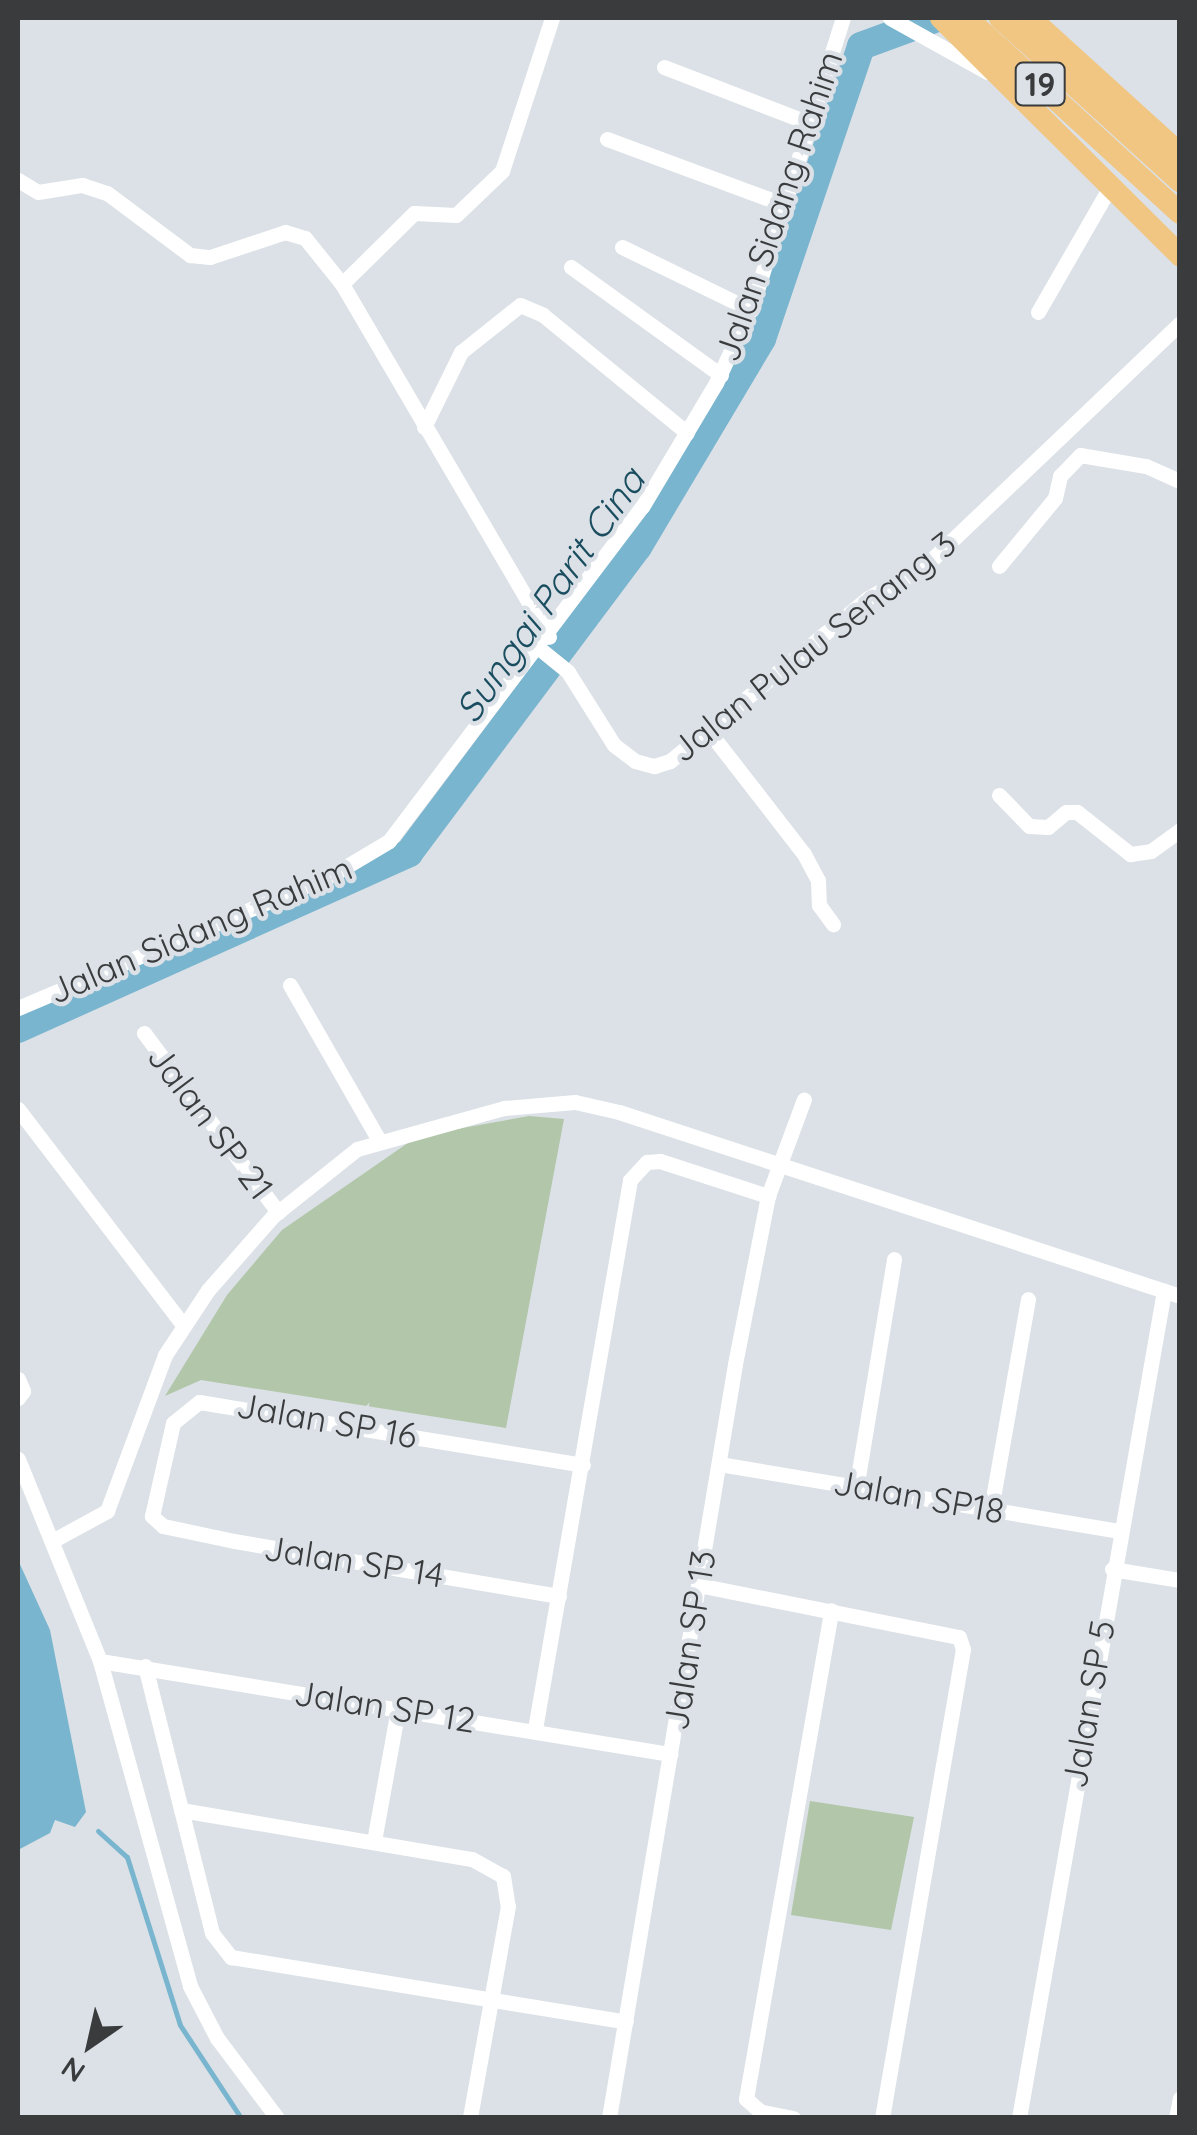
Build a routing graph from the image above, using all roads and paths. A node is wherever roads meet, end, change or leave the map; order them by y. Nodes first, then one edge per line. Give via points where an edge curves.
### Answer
1 (552, 18) edge
2 (843, 18) edge
3 (890, 18) edge
4 (1000, 18) edge
5 (1030, 18) edge
6 (951, 23) edge
7 (664, 66) dead end
8 (809, 124) junction
9 (608, 139) dead end
10 (1120, 141) junction
11 (1180, 154) edge
12 (18, 180) edge
13 (1180, 181) edge
14 (1110, 188) junction
15 (783, 204) junction
16 (1180, 213) edge
17 (622, 246) dead end
18 (1180, 255) edge
19 (571, 267) dead end
20 (342, 284) junction
21 (750, 310) junction
22 (1038, 312) dead end
23 (1180, 323) edge
24 (720, 375) junction
25 (424, 428) junction
26 (687, 434) junction
27 (1180, 482) edge
28 (999, 566) dead end
29 (549, 651) junction
30 (707, 728) junction
31 (999, 795) dead end
32 (1180, 830) edge
33 (833, 924) dead end
34 (290, 984) dead end
35 (18, 1008) edge
36 (144, 1033) dead end
37 (804, 1099) dead end
38 (18, 1109) edge
39 (380, 1142) junction
40 (780, 1165) junction
41 (768, 1196) junction
42 (278, 1212) junction
43 (894, 1258) dead end
44 (1172, 1294) edge
45 (1028, 1299) dead end
46 (182, 1324) junction
47 (18, 1378) edge
48 (18, 1398) edge
49 (18, 1460) edge
50 (719, 1464) junction
51 (584, 1465) junction
52 (857, 1482) junction
53 (991, 1509) junction
54 (152, 1516) joint
55 (1118, 1532) junction
56 (52, 1541) junction
57 (1112, 1569) junction
58 (1180, 1580) edge
59 (698, 1584) junction
60 (559, 1596) junction
61 (830, 1610) junction
62 (100, 1661) junction
63 (145, 1666) junction
64 (398, 1708) junction
65 (535, 1729) junction
66 (670, 1754) junction
67 (181, 1810) junction
68 (374, 1841) junction
69 (491, 2000) junction
70 (626, 2022) junction
71 (1180, 2098) edge
72 (277, 2118) edge
73 (470, 2118) edge
74 (610, 2118) edge
75 (793, 2118) edge
76 (882, 2118) edge
77 (1019, 2118) edge
78 (1176, 2118) edge

1 - 20 street via 502,170 456,215 414,213
2 - 8 street, Jalan Sidang Rahim
3 - 6 street
4 - 10 highway, 19
5 - 11 highway
6 - 10 highway, 19
6 - 14 highway
7 - 8 street
8 - 15 street, Jalan Sidang Rahim
9 - 15 street
10 - 13 highway, 19
10 - 16 highway, 19
12 - 20 street via 38,192 82,184 107,193 190,254 210,257 296,232
14 - 18 highway
14 - 22 street
15 - 21 street, Jalan Sidang Rahim
17 - 21 street
19 - 24 street
20 - 25 street
21 - 24 street, Jalan Sidang Rahim
23 - 30 street, Jalan Pulau Senang 3 via 924,566 868,598
24 - 26 street, Jalan Sidang Rahim
25 - 26 street via 461,352 520,305 543,315
25 - 29 street
26 - 29 street, Jalan Sidang Rahim
27 - 28 street via 1146,466 1080,455 1060,476 1055,498
29 - 30 street, Jalan Pulau Senang 3 via 604,732 635,761 670,761
29 - 35 street, Jalan Sidang Rahim via 389,841
30 - 33 street via 804,854 818,880 819,905
31 - 32 street via 1029,826 1048,827 1077,812 1130,854 1152,851
34 - 39 street
36 - 42 street, Jalan SP 21
37 - 40 street, Jalan SP 13
38 - 46 street
39 - 40 street via 504,1108 575,1102
39 - 42 street via 357,1149
40 - 41 street, Jalan SP 13
40 - 44 street
41 - 50 street, Jalan SP 13
41 - 51 street via 660,1161 636,1170 624,1194
42 - 46 street
43 - 52 street
44 - 55 street, Jalan SP 5
45 - 53 street
46 - 56 street via 128,1440 107,1511
47 - 48 street
49 - 56 street
50 - 52 street, Jalan SP18
50 - 59 street, Jalan SP 13
51 - 54 street, Jalan SP 16 via 199,1402 173,1423
51 - 60 street
52 - 53 street, Jalan SP18
53 - 55 street, Jalan SP18
54 - 60 street, Jalan SP 14 via 164,1526 234,1541
55 - 57 street, Jalan SP 5
56 - 62 street
57 - 58 street
57 - 77 street, Jalan SP 5
59 - 61 street
59 - 66 street, Jalan SP 13
60 - 65 street
61 - 75 street via 746,2099 761,2112
61 - 76 street via 948,1630 962,1649
62 - 63 street, Jalan SP 12
62 - 72 street via 190,1986 218,2038
63 - 64 street, Jalan SP 12
63 - 67 street
64 - 65 street, Jalan SP 12
64 - 68 street
65 - 66 street, Jalan SP 12
66 - 70 street, Jalan SP 13
67 - 68 street
67 - 69 street via 212,1933 231,1957
68 - 69 street via 472,1860 504,1876 508,1906
69 - 70 street
69 - 73 street
70 - 74 street, Jalan SP 13
71 - 78 street

